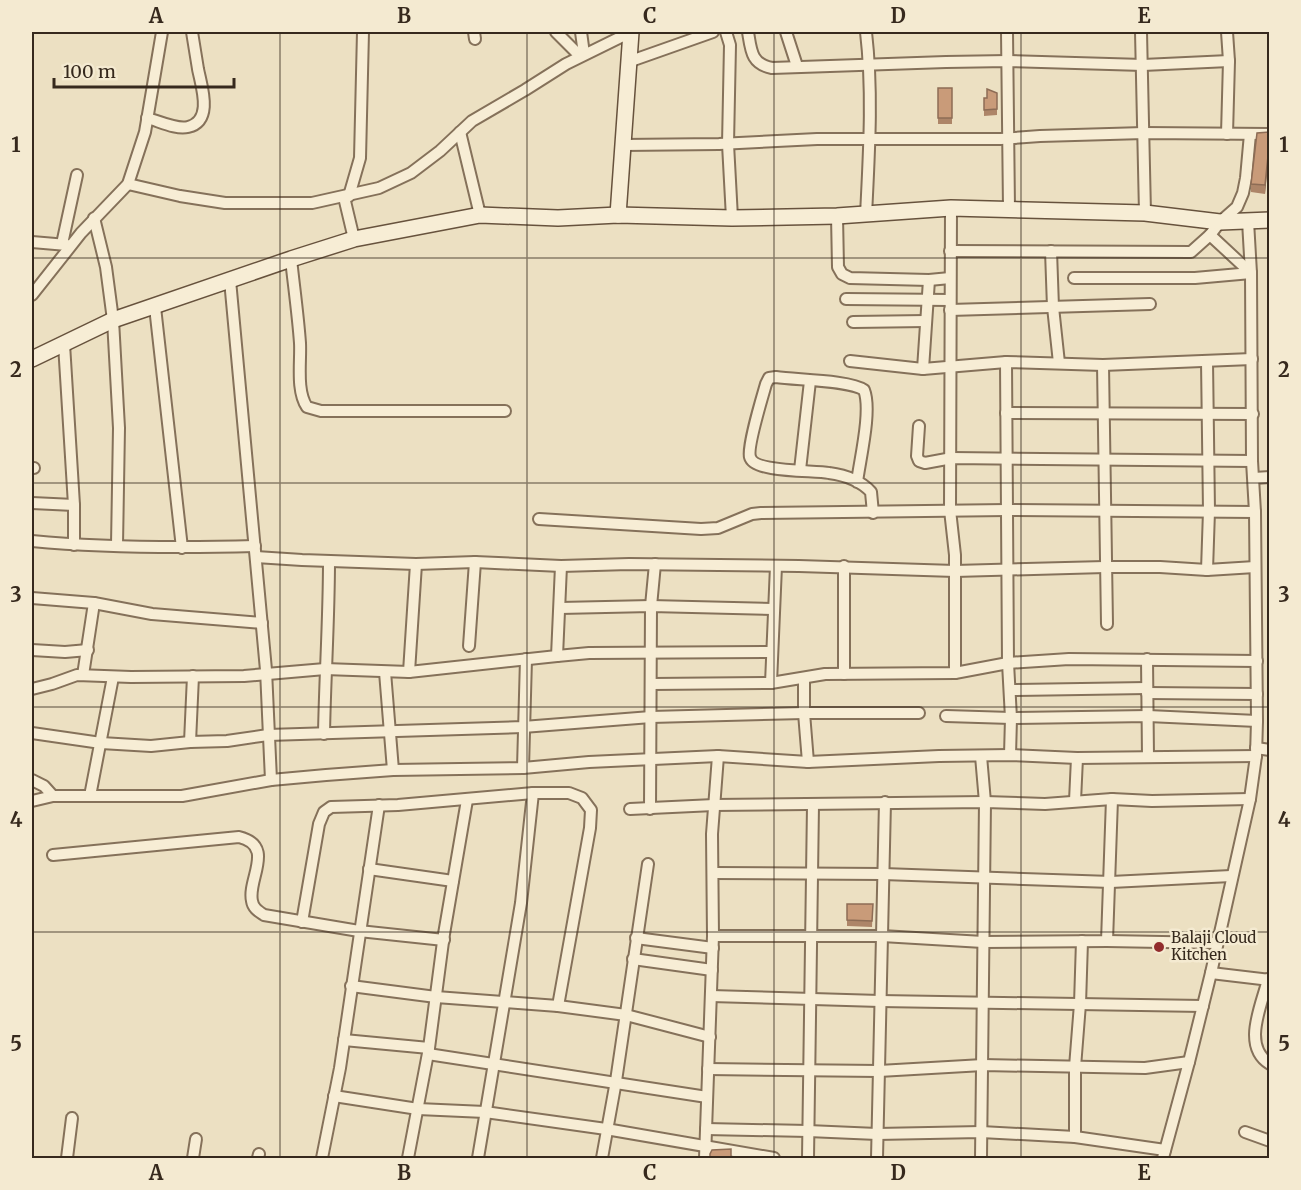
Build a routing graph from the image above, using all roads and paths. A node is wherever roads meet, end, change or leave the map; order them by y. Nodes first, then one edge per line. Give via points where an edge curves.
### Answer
1 (162, 32) edge
2 (192, 32) edge
3 (364, 32) edge
4 (556, 32) edge
5 (580, 32) edge
6 (631, 32) edge
7 (713, 32) edge
8 (726, 32) edge
9 (748, 32) edge
10 (786, 32) edge
11 (866, 32) edge
12 (1007, 32) edge
13 (1142, 32) edge
14 (1227, 32) edge
15 (582, 55) junction
16 (1008, 61) junction
17 (1229, 61) junction
18 (628, 62) junction
19 (870, 64) junction
20 (1143, 65) junction
21 (797, 66) junction
22 (147, 118) junction
23 (460, 132) junction
24 (1144, 133) junction
25 (1227, 134) junction
26 (1250, 134) junction
27 (1269, 134) edge
28 (870, 139) junction
29 (1007, 139) junction
30 (728, 144) junction
31 (623, 145) junction
32 (77, 175) dead end
33 (128, 184) junction
34 (347, 196) junction
35 (951, 208) junction
36 (1009, 209) junction
37 (1145, 213) junction
38 (480, 215) junction
39 (618, 215) junction
40 (866, 215) junction
41 (837, 216) junction
42 (94, 218) junction
43 (732, 218) junction
44 (1269, 220) edge
45 (1248, 221) junction
46 (1220, 222) junction
47 (1210, 235) junction
48 (354, 239) junction
49 (32, 242) edge
50 (67, 245) junction
51 (950, 251) junction
52 (1051, 252) junction
53 (291, 259) junction
54 (1251, 273) junction
55 (950, 278) junction
56 (1074, 279) dead end
57 (230, 280) junction
58 (928, 280) junction
59 (32, 295) edge
60 (846, 299) dead end
61 (927, 299) junction
62 (1150, 304) dead end
63 (950, 305) junction
64 (155, 307) junction
65 (1053, 307) junction
66 (113, 320) junction
67 (926, 321) junction
68 (853, 322) dead end
69 (64, 344) junction
70 (1252, 358) junction
71 (32, 359) edge
72 (850, 361) dead end
73 (1207, 361) junction
74 (1006, 362) junction
75 (1059, 363) junction
76 (1103, 365) junction
77 (951, 367) junction
78 (923, 369) junction
79 (810, 381) junction
80 (505, 411) dead end
81 (1006, 413) junction
82 (1103, 413) junction
83 (1253, 414) junction
84 (1207, 415) junction
85 (919, 426) dead end
86 (952, 458) junction
87 (1006, 459) junction
88 (1105, 461) junction
89 (1208, 461) junction
90 (1252, 461) junction
91 (800, 470) junction
92 (1269, 477) edge
93 (1254, 478) junction
94 (857, 482) junction
95 (32, 502) edge
96 (74, 505) junction
97 (950, 510) junction
98 (1007, 510) junction
99 (1106, 511) junction
100 (1209, 512) junction
101 (1255, 512) junction
102 (873, 513) junction
103 (539, 519) dead end
104 (32, 541) edge
105 (74, 545) junction
106 (117, 545) junction
107 (182, 548) junction
108 (256, 552) junction
109 (329, 561) junction
110 (475, 562) junction
111 (416, 564) junction
112 (655, 564) junction
113 (561, 566) junction
114 (776, 566) junction
115 (844, 566) junction
116 (1105, 567) junction
117 (1255, 567) junction
118 (1007, 570) junction
119 (1208, 570) junction
120 (955, 571) junction
121 (32, 598) edge
122 (94, 603) junction
123 (651, 606) junction
124 (560, 609) junction
125 (773, 609) junction
126 (262, 623) junction
127 (1107, 624) dead end
128 (469, 646) dead end
129 (32, 650) edge
130 (88, 650) junction
131 (652, 652) junction
132 (772, 652) junction
133 (557, 656) junction
134 (1147, 658) junction
135 (526, 659) junction
136 (1257, 661) junction
137 (1008, 663) junction
138 (325, 669) junction
139 (385, 672) junction
140 (409, 672) junction
141 (955, 673) junction
142 (844, 674) junction
143 (83, 675) junction
144 (266, 675) junction
145 (193, 676) junction
146 (113, 677) junction
147 (804, 678) junction
148 (771, 682) junction
149 (652, 684) junction
150 (32, 689) edge
151 (1010, 690) junction
152 (1147, 690) junction
153 (1257, 694) junction
154 (804, 713) junction
155 (919, 713) dead end
156 (946, 716) dead end
157 (1148, 716) junction
158 (651, 717) junction
159 (1011, 718) junction
160 (1257, 721) junction
161 (523, 727) junction
162 (390, 732) junction
163 (32, 733) edge
164 (324, 734) junction
165 (268, 735) junction
166 (190, 742) junction
167 (101, 743) junction
168 (1269, 750) edge
169 (1256, 752) junction
170 (1010, 755) junction
171 (718, 756) junction
172 (981, 756) junction
173 (1148, 757) junction
174 (1077, 758) junction
175 (651, 759) junction
176 (808, 762) junction
177 (524, 768) junction
178 (393, 770) junction
179 (32, 780) edge
180 (271, 780) junction
181 (533, 794) junction
182 (53, 796) junction
183 (90, 796) junction
184 (1112, 799) junction
185 (1250, 799) junction
186 (32, 801) edge
187 (467, 801) junction
188 (1075, 801) junction
189 (885, 802) junction
190 (985, 802) junction
191 (379, 805) junction
192 (714, 805) junction
193 (813, 805) junction
194 (630, 809) dead end
195 (650, 809) junction
196 (53, 855) dead end
197 (648, 864) dead end
198 (369, 869) junction
199 (811, 872) junction
200 (713, 873) junction
201 (883, 874) junction
202 (1231, 876) junction
203 (984, 877) junction
204 (453, 880) junction
205 (1111, 882) junction
206 (302, 922) junction
207 (359, 931) junction
208 (812, 935) junction
209 (882, 936) junction
210 (636, 939) junction
211 (444, 940) junction
212 (1082, 941) junction
213 (1107, 941) junction
214 (713, 942) junction
215 (982, 942) junction
216 (1217, 943) junction
217 (633, 959) junction
218 (712, 970) junction
219 (1211, 973) junction
220 (1269, 980) edge
221 (351, 986) junction
222 (711, 996) junction
223 (436, 997) junction
224 (811, 1000) junction
225 (880, 1001) junction
226 (505, 1002) junction
227 (983, 1002) junction
228 (1080, 1004) junction
229 (558, 1006) junction
230 (1203, 1006) junction
231 (626, 1015) junction
232 (710, 1037) junction
233 (344, 1040) junction
234 (429, 1051) junction
235 (1189, 1062) junction
236 (494, 1063) junction
237 (1269, 1064) edge
238 (982, 1065) junction
239 (1075, 1067) junction
240 (708, 1069) junction
241 (809, 1071) junction
242 (879, 1071) junction
243 (616, 1081) junction
244 (334, 1096) junction
245 (707, 1097) junction
246 (418, 1109) junction
247 (485, 1112) junction
248 (72, 1118) dead end
249 (606, 1129) junction
250 (706, 1129) junction
251 (808, 1131) junction
252 (981, 1132) junction
253 (1245, 1132) dead end
254 (877, 1134) junction
255 (1075, 1137) junction
256 (196, 1140) dead end
257 (1269, 1141) edge
258 (706, 1153) edge
259 (1164, 1154) edge
260 (67, 1158) edge
261 (193, 1158) edge
262 (322, 1158) edge
263 (408, 1158) edge
264 (478, 1158) edge
265 (602, 1158) edge
266 (774, 1158) edge
267 (808, 1158) edge
268 (877, 1158) edge
269 (981, 1158) edge

1 - 22 street
2 - 22 street via 204,96 201,119 179,127
3 - 34 street via 360,158
4 - 15 street
5 - 15 street
6 - 15 street
6 - 18 main road
7 - 18 street
8 - 30 street via 730,45
9 - 21 street via 755,60 763,66
10 - 21 street
11 - 19 street
12 - 16 street
13 - 20 street
14 - 17 street
15 - 23 street
16 - 19 street
16 - 20 street
16 - 29 street
17 - 20 street
17 - 25 street
18 - 31 main road
19 - 21 street
19 - 28 street
20 - 24 street
22 - 33 street
23 - 34 street via 411,173 379,188
23 - 38 street
24 - 25 street
24 - 29 street
24 - 37 street
25 - 26 street
26 - 27 street
26 - 46 street via 1243,193 1237,207
28 - 29 street
28 - 30 street
28 - 40 street
29 - 36 street
30 - 31 street
30 - 43 street
31 - 39 main road
32 - 50 street
33 - 34 street via 225,203 312,203
33 - 42 street
34 - 48 street
35 - 36 main road
35 - 40 main road
35 - 51 street
36 - 37 main road
37 - 46 main road
38 - 39 main road
38 - 48 main road
39 - 43 main road
40 - 41 main road
41 - 43 main road
41 - 58 street via 838,267 842,274 850,278
42 - 50 street
42 - 66 street
44 - 45 main road
45 - 46 main road
45 - 54 street
46 - 47 street
47 - 52 street via 1191,252 1182,253
47 - 54 street
48 - 53 main road
49 - 50 street
50 - 59 street
51 - 52 street
51 - 55 street
52 - 65 street
53 - 57 main road
53 - 80 street via 303,401 307,407 321,411
54 - 56 street via 1195,278
54 - 70 street
55 - 58 street
55 - 63 street
57 - 64 main road
57 - 108 street
58 - 61 street
60 - 61 street
61 - 63 street
61 - 67 street
62 - 65 street
63 - 65 street via 1021,310
63 - 77 street
64 - 66 main road
64 - 107 street
65 - 75 street
66 - 69 main road
66 - 106 street via 120,428
67 - 68 street
67 - 78 street
69 - 71 main road
69 - 96 street
70 - 73 street
70 - 83 street
72 - 78 street
73 - 76 street
73 - 84 street
74 - 75 street
74 - 77 street
74 - 81 street
75 - 76 street
76 - 82 street
77 - 78 street
77 - 86 street
79 - 91 street
79 - 91 street via 769,378 749,455 757,465
79 - 94 street via 864,390 866,413
81 - 82 street
81 - 87 street
82 - 84 street
82 - 88 street
83 - 84 street
83 - 90 street
84 - 89 street
85 - 86 street via 919,461
86 - 87 street
86 - 97 street
87 - 88 street
87 - 98 street
88 - 89 street
88 - 99 street
89 - 90 street
89 - 100 street
90 - 93 street
91 - 94 street via 831,473
92 - 93 street
93 - 101 street
94 - 102 street via 871,492
95 - 96 street
96 - 105 street
97 - 98 street
97 - 102 street
97 - 120 street
98 - 99 street
98 - 118 street
99 - 100 street
99 - 116 street
100 - 101 street
100 - 119 street
101 - 117 street
102 - 103 street via 760,513 718,528 701,529
104 - 105 street
105 - 106 street
106 - 107 street
107 - 108 street
108 - 109 street
108 - 126 street
109 - 111 street
109 - 138 street
110 - 111 street
110 - 113 street
110 - 128 street
111 - 140 street
112 - 113 street
112 - 114 street
112 - 123 street
113 - 124 street
114 - 115 street
114 - 125 street
115 - 120 street
115 - 142 street
116 - 118 street
116 - 119 street
116 - 127 street
117 - 119 street
117 - 136 street
118 - 120 street
118 - 137 street
120 - 141 street
121 - 122 street
122 - 126 street via 152,614
122 - 130 street
123 - 124 street
123 - 125 street
123 - 131 street
124 - 133 street
125 - 132 street
126 - 144 street
129 - 130 street
130 - 143 street
131 - 132 street
131 - 133 street
131 - 149 street
132 - 148 street
133 - 135 street
134 - 136 street
134 - 137 street
134 - 152 street
135 - 140 street
135 - 161 street
136 - 153 street
137 - 141 street
137 - 151 street
138 - 139 street
138 - 144 street
138 - 164 street
139 - 140 street
139 - 162 street
141 - 142 street
142 - 147 street
143 - 146 street
143 - 150 street
144 - 145 street
144 - 165 street
145 - 146 street
145 - 166 street
146 - 167 street
147 - 148 street
147 - 154 street
148 - 149 street
149 - 158 street
151 - 152 street
151 - 159 street
152 - 153 street
152 - 157 street
153 - 160 street
154 - 155 street
154 - 158 street
154 - 176 street
156 - 159 street
157 - 159 street
157 - 160 street
157 - 173 street
158 - 161 street
158 - 175 street
159 - 170 street
160 - 169 street
161 - 162 street
161 - 177 street
162 - 164 street
162 - 178 street
163 - 167 street
164 - 165 street
165 - 166 street
165 - 180 street
166 - 167 street via 152,746
167 - 183 street
168 - 169 street
169 - 173 street
169 - 185 street
170 - 172 street
170 - 174 street
171 - 175 street
171 - 176 street
171 - 192 street
172 - 176 street
172 - 190 street
173 - 174 street
174 - 188 street
175 - 177 street
175 - 195 street
177 - 178 street
178 - 180 street
179 - 182 street
180 - 183 street via 182,796
181 - 187 street
181 - 226 street
181 - 229 street via 570,793 582,798 591,810
182 - 183 street
182 - 186 street
184 - 185 street
184 - 188 street
184 - 205 street
185 - 202 street
187 - 191 street
187 - 204 street
188 - 190 street
189 - 190 street
189 - 193 street
189 - 201 street
190 - 203 street
191 - 198 street
191 - 206 street via 332,807 324,812
192 - 193 street
192 - 195 street
192 - 200 street
193 - 199 street
194 - 195 street
196 - 206 street via 239,837 250,840 256,849 258,863 251,900 255,910
197 - 210 street
198 - 204 street
198 - 207 street
199 - 200 street
199 - 201 street
199 - 208 street
200 - 214 street
201 - 203 street
201 - 209 street
202 - 205 street
202 - 216 street
203 - 205 street
203 - 215 street
204 - 211 street
205 - 213 street
206 - 207 street
207 - 211 street
207 - 221 street
208 - 209 street
208 - 214 street
208 - 224 street
209 - 215 street
209 - 225 street
210 - 214 street
210 - 217 street
211 - 223 street
212 - 213 street
212 - 215 street
212 - 228 street
213 - 216 street
214 - 218 street
215 - 227 street
216 - 219 street
217 - 218 street
217 - 231 street
218 - 222 street
219 - 220 street
219 - 230 street
220 - 237 street via 1254,1044
221 - 223 street
221 - 233 street
222 - 224 street
222 - 232 street
223 - 226 street
223 - 234 street
224 - 225 street
224 - 241 street
225 - 227 street
225 - 242 street
226 - 229 street
226 - 236 street
227 - 228 street
227 - 238 street
228 - 230 street
228 - 239 street
229 - 231 street
230 - 235 street
231 - 232 street
231 - 243 street
232 - 240 street
233 - 234 street
233 - 244 street
234 - 236 street
234 - 246 street
235 - 239 street via 1145,1068
235 - 259 street
236 - 243 street
236 - 247 street
238 - 239 street
238 - 242 street
238 - 252 street
239 - 255 street
240 - 241 street
240 - 245 street
241 - 242 street
241 - 251 street
242 - 254 street
243 - 245 street
243 - 249 street
244 - 246 street
244 - 262 street
245 - 250 street
246 - 247 street
246 - 263 street
247 - 249 street
247 - 264 street
248 - 260 street
249 - 258 street
249 - 265 street
250 - 251 street
250 - 258 street
251 - 254 street
251 - 267 street
252 - 254 street
252 - 255 street
252 - 269 street
253 - 257 street
254 - 268 street
255 - 259 street
256 - 261 street
258 - 266 street

